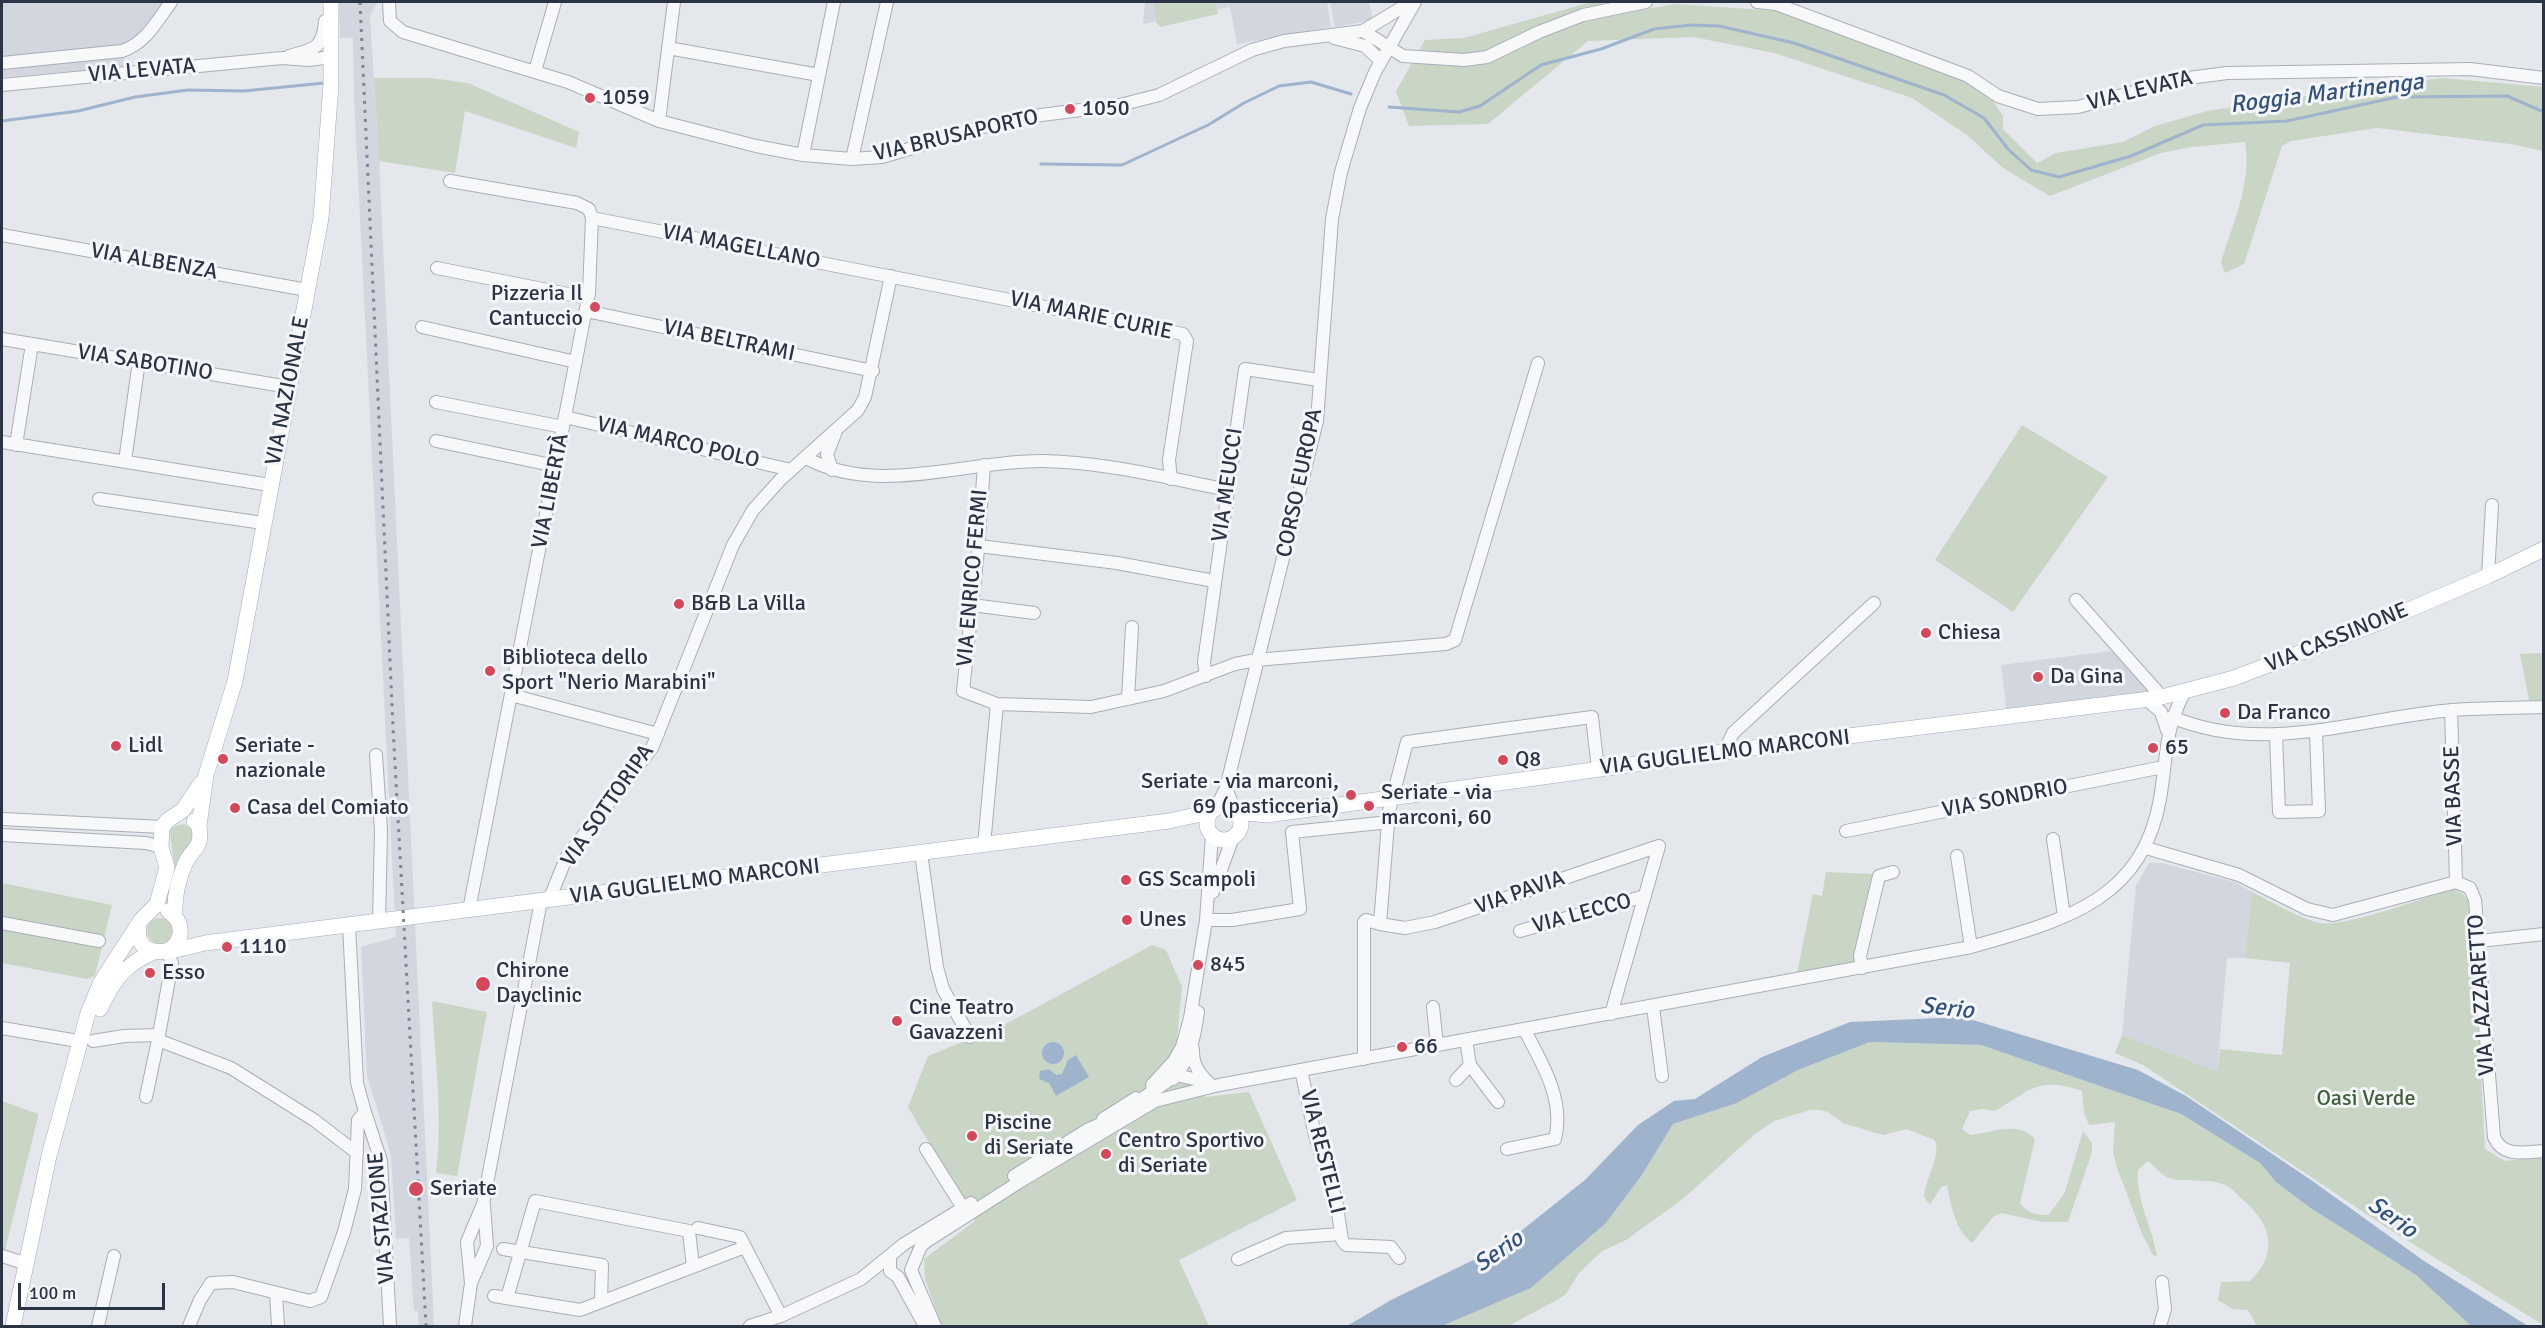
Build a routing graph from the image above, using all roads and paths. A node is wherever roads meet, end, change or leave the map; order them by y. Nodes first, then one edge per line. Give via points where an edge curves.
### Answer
1 (171, 2) edge
2 (329, 2) edge
3 (555, 2) edge
4 (674, 2) edge
5 (834, 2) edge
6 (887, 2) edge
7 (1413, 2) edge
8 (1646, 2) edge
9 (1757, 2) edge
10 (389, 5) edge
11 (1363, 31) junction
12 (1327, 37) junction
13 (668, 48) junction
14 (1388, 48) junction
15 (311, 55) junction
16 (332, 57) junction
17 (1381, 61) junction
18 (2, 63) edge
19 (535, 71) junction
20 (819, 75) junction
21 (2544, 78) edge
22 (331, 84) junction
23 (2, 85) edge
24 (659, 121) junction
25 (803, 155) junction
26 (852, 159) junction
27 (1341, 172) joint
28 (450, 181) dead end
29 (592, 218) junction
30 (2, 234) edge
31 (437, 268) dead end
32 (891, 276) junction
33 (307, 290) junction
34 (588, 298) junction
35 (586, 311) junction
36 (422, 327) dead end
37 (2, 339) edge
38 (32, 344) junction
39 (139, 362) junction
40 (576, 362) junction
41 (1538, 363) dead end
42 (873, 371) junction
43 (1319, 380) junction
44 (289, 387) junction
45 (436, 402) dead end
46 (564, 422) junction
47 (837, 430) junction
48 (436, 441) dead end
49 (2, 442) edge
50 (16, 445) junction
51 (806, 458) junction
52 (125, 461) junction
53 (984, 465) junction
54 (556, 466) junction
55 (791, 470) junction
56 (832, 470) junction
57 (1172, 479) junction
58 (270, 485) junction
59 (1228, 490) junction
60 (99, 499) dead end
61 (2492, 505) dead end
62 (263, 523) junction
63 (979, 546) junction
64 (2544, 549) edge
65 (2488, 576) junction
66 (1214, 581) junction
67 (2076, 600) dead end
68 (1874, 603) dead end
69 (972, 605) junction
70 (1034, 613) dead end
71 (1132, 627) dead end
72 (1256, 660) junction
73 (1206, 676) junction
74 (2184, 693) junction
75 (511, 695) junction
76 (2162, 697) junction
77 (1128, 699) junction
78 (2146, 700) junction
79 (997, 704) junction
80 (2544, 707) edge
81 (2451, 711) junction
82 (2172, 717) junction
83 (2168, 730) junction
84 (2316, 732) junction
85 (658, 734) junction
86 (2276, 735) junction
87 (1724, 752) junction
88 (376, 755) dead end
89 (2163, 767) junction
90 (1598, 769) junction
91 (206, 775) junction
92 (1226, 788) junction
93 (1392, 795) junction
94 (1213, 810) junction
95 (1235, 811) junction
96 (175, 815) junction
97 (1267, 815) junction
98 (2, 819) edge
99 (1184, 819) junction
100 (1380, 823) dead end
101 (90, 825) junction
102 (199, 826) junction
103 (162, 827) junction
104 (1846, 831) dead end
105 (1211, 833) junction
106 (1236, 833) junction
107 (2, 835) edge
108 (2053, 839) dead end
109 (87, 840) junction
110 (984, 845) junction
111 (1659, 846) joint
112 (161, 847) junction
113 (2146, 848) junction
114 (921, 853) junction
115 (1957, 856) dead end
116 (1893, 872) dead end
117 (2456, 882) junction
118 (1645, 896) junction
119 (545, 900) junction
120 (469, 910) junction
121 (2064, 916) junction
122 (144, 918) junction
123 (1206, 920) junction
124 (178, 921) junction
125 (380, 922) junction
126 (2, 923) edge
127 (1380, 924) junction
128 (350, 925) junction
129 (1520, 931) dead end
130 (2544, 934) edge
131 (2479, 940) junction
132 (99, 941) dead end
133 (205, 943) junction
134 (1971, 947) junction
135 (160, 952) junction
136 (1862, 968) junction
137 (1196, 976) junction
138 (1433, 1007) dead end
139 (1653, 1009) junction
140 (1611, 1014) junction
141 (2, 1028) edge
142 (1524, 1029) junction
143 (970, 1037) dead end
144 (158, 1038) junction
145 (1466, 1040) junction
146 (86, 1041) junction
147 (1437, 1045) junction
148 (1193, 1048) junction
149 (1364, 1059) junction
150 (1470, 1065) junction
151 (1301, 1071) junction
152 (1176, 1075) junction
153 (1662, 1076) dead end
154 (1456, 1080) dead end
155 (1213, 1084) junction
156 (146, 1097) dead end
157 (1155, 1101) junction
158 (1498, 1102) dead end
159 (365, 1112) junction
160 (1087, 1130) junction
161 (926, 1149) dead end
162 (1507, 1149) dead end
163 (2544, 1151) edge
164 (357, 1153) junction
165 (963, 1208) junction
166 (40, 1210) junction
167 (481, 1226) junction
168 (698, 1228) dead end
169 (1341, 1234) junction
170 (745, 1247) junction
171 (503, 1249) dead end
172 (519, 1251) junction
173 (2, 1256) edge
174 (114, 1256) dead end
175 (893, 1256) junction
176 (1398, 1258) dead end
177 (1238, 1259) dead end
178 (467, 1260) junction
179 (480, 1263) junction
180 (27, 1264) junction
181 (693, 1267) junction
182 (912, 1267) junction
183 (894, 1274) junction
184 (861, 1278) junction
185 (2163, 1282) dead end
186 (471, 1283) junction
187 (276, 1293) junction
188 (494, 1296) dead end
189 (507, 1298) junction
190 (601, 1301) junction
191 (781, 1316) junction
192 (13, 1326) edge
193 (98, 1326) edge
194 (189, 1326) edge
195 (278, 1326) edge
196 (390, 1326) edge
197 (465, 1326) edge
198 (750, 1326) edge
199 (925, 1326) edge
200 (934, 1326) edge
201 (2160, 1326) edge

1 - 18 street via 134,47
2 - 15 street via 323,39
2 - 16 main road, VIA NAZIONALE
3 - 19 street
4 - 13 street
5 - 20 street
6 - 26 street
7 - 11 street, VIA BRUSAPORTO
7 - 14 street, VIA BRUSAPORTO
8 - 14 street via 1583,15 1487,57 1444,61 1412,58
9 - 21 street, VIA LEVATA via 1776,4 1968,76 1998,96 2038,109 2078,107 2181,79 2227,72 2470,69
10 - 19 street, VIA BRUSAPORTO via 390,21 403,32
11 - 12 street, VIA BRUSAPORTO
11 - 14 street
12 - 17 street, VIA BRUSAPORTO via 1365,46
12 - 26 street, VIA BRUSAPORTO via 1284,41 1252,50 1159,95 1119,105 1010,120 882,157
13 - 20 street
13 - 24 street
14 - 17 street, VIA BRUSAPORTO
15 - 16 street, VIA LEVATA
15 - 22 street
15 - 23 street, VIA LEVATA
16 - 22 main road, VIA NAZIONALE
17 - 27 street, VIA BRUSAPORTO via 1360,108
19 - 24 street, VIA BRUSAPORTO
20 - 25 street
22 - 33 main road, VIA NAZIONALE via 321,218
24 - 25 street, VIA BRUSAPORTO
25 - 26 street, VIA BRUSAPORTO
27 - 43 street, CORSO EUROPA via 1332,219
28 - 29 street via 577,203 589,209
29 - 32 street, VIA MAGELLANO
29 - 34 street, VIA LIBERTÀ
30 - 33 street, VIA ALBENZA
31 - 34 street
32 - 42 street, VIA SOTTORIPA
32 - 57 street, VIA MARIE CURIE via 1183,334 1187,341 1169,460
33 - 44 main road, VIA NAZIONALE
34 - 35 street, VIA LIBERTÀ
35 - 40 street, VIA LIBERTÀ
35 - 42 street, VIA BELTRAMI
36 - 40 street
37 - 38 street, VIA SABOTINO
38 - 39 street, VIA SABOTINO
38 - 50 street
39 - 44 street, VIA SABOTINO
39 - 52 street
40 - 46 street, VIA LIBERTÀ
41 - 72 street via 1455,640 1446,644
42 - 47 street, VIA SOTTORIPA via 858,410
43 - 59 street, VIA MEUCCI via 1245,369
43 - 72 street, CORSO EUROPA via 1317,421
44 - 58 main road, VIA NAZIONALE
45 - 46 street, VIA MARCO POLO
46 - 54 street, VIA LIBERTÀ
46 - 55 street, VIA MARCO POLO
47 - 51 street, VIA SOTTORIPA
47 - 56 street via 827,454
48 - 54 street
49 - 50 street
50 - 52 street
51 - 55 street, VIA SOTTORIPA
51 - 56 street
52 - 58 street
53 - 56 street via 880,476
53 - 57 street via 1043,461
53 - 63 street, VIA ENRICO FERMI
54 - 75 street, VIA LIBERTÀ
55 - 85 street, VIA SOTTORIPA via 753,510 732,545
57 - 59 street
58 - 62 main road, VIA NAZIONALE
59 - 66 street, VIA MEUCCI
60 - 62 street
61 - 65 street
62 - 91 main road, VIA NAZIONALE via 235,681
63 - 66 street via 1117,563
63 - 69 street, VIA ENRICO FERMI
64 - 65 main road, VIA CASSINONE
65 - 74 main road, VIA CASSINONE via 2234,678
66 - 73 street, VIA MEUCCI via 1204,662
67 - 76 street
68 - 87 street via 1733,733
69 - 70 street
69 - 79 street, VIA ENRICO FERMI via 963,691
71 - 77 street
72 - 73 street
72 - 92 street, CORSO EUROPA
73 - 77 street
74 - 76 main road, VIA GUGLIELMO MARCONI
74 - 82 street
75 - 85 street
75 - 120 street, VIA LIBERTÀ
76 - 78 main road, VIA GUGLIELMO MARCONI
77 - 79 street via 1091,706
78 - 83 street via 2161,712
78 - 87 main road, VIA GUGLIELMO MARCONI
79 - 110 street
80 - 81 street, VIA BASSE
81 - 84 street, VIA BASSE
81 - 117 street, VIA BASSE
82 - 83 street
82 - 86 street, VIA BASSE via 2212,729
83 - 89 street
84 - 86 street, VIA BASSE
84 - 86 street via 2319,811 2279,812
85 - 119 street, VIA SOTTORIPA via 652,748 567,856
87 - 90 main road, VIA GUGLIELMO MARCONI
88 - 125 street via 381,830
89 - 104 street, VIA SONDRIO
89 - 113 street via 2157,815
90 - 93 main road, VIA GUGLIELMO MARCONI
90 - 93 street via 1592,717 1407,742
91 - 96 main road, VIA NAZIONALE via 183,810
91 - 102 main road, VIA NAZIONALE
92 - 94 street, CORSO EUROPA
92 - 95 street
93 - 97 main road, VIA GUGLIELMO MARCONI
93 - 127 street
94 - 95 main road via 1224,806
94 - 99 main road, VIA GUGLIELMO MARCONI
94 - 105 main road, CORSO EUROPA via 1207,822
95 - 97 main road, VIA GUGLIELMO MARCONI
95 - 106 main road
96 - 102 main road via 188,817
96 - 103 main road, VIA NAZIONALE
97 - 106 main road, VIA GUGLIELMO MARCONI
98 - 101 street
99 - 105 main road
99 - 110 main road, VIA GUGLIELMO MARCONI
100 - 123 street via 1292,832 1300,909 1232,920
101 - 103 street
101 - 109 street via 92,833
102 - 124 main road, VIA NAZIONALE via 200,843 185,863 176,897
103 - 112 main road
105 - 106 main road via 1221,839
105 - 123 street, CORSO EUROPA
106 - 123 street, CORSO EUROPA via 1221,863
107 - 109 street
108 - 121 street
109 - 112 street
110 - 114 main road, VIA GUGLIELMO MARCONI
111 - 118 street, VIA LECCO
111 - 127 street, VIA PAVIA via 1436,922 1405,928
112 - 122 main road via 166,875 157,904
113 - 117 street via 2239,875 2280,897 2325,914 2348,913
113 - 121 street via 2128,874 2111,889
114 - 119 main road, VIA GUGLIELMO MARCONI
114 - 143 street via 937,967 943,989
115 - 134 street
116 - 136 street via 1879,876 1860,956
117 - 131 street, VIA LAZZARETTO via 2473,894
118 - 129 street, VIA LECCO
118 - 140 street, VIA LECCO
119 - 120 main road, VIA GUGLIELMO MARCONI
119 - 167 street, VIA SOTTORIPA
120 - 125 main road, VIA GUGLIELMO MARCONI
121 - 134 street
122 - 124 main road via 162,910
122 - 135 main road via 138,931 142,944
122 - 146 main road via 100,984
123 - 137 street, CORSO EUROPA
124 - 133 main road
124 - 135 main road via 177,944
125 - 128 main road, VIA GUGLIELMO MARCONI
126 - 132 street
127 - 149 street via 1364,922
128 - 133 main road, VIA GUGLIELMO MARCONI
128 - 159 street, VIA STAZIONE via 357,1083
130 - 131 street
131 - 163 street, VIA LAZZARETTO via 2494,1137 2501,1148 2515,1153
133 - 135 main road, VIA GUGLIELMO MARCONI
134 - 136 street
135 - 144 street via 172,963
135 - 166 main road, VIA GUGLIELMO MARCONI via 134,960 106,995 86,1041
136 - 139 street
137 - 148 street, CORSO EUROPA via 1200,999
137 - 160 street, CORSO EUROPA via 1182,1047 1174,1061 1142,1095
138 - 147 street
139 - 140 street
139 - 153 street
140 - 142 street
141 - 146 street
142 - 145 street
142 - 162 street via 1551,1081 1558,1127 1555,1139
144 - 146 street via 124,1036
144 - 156 street
144 - 164 street via 231,1068 314,1120
145 - 147 street
145 - 150 street
146 - 166 main road via 49,1156
147 - 149 street
148 - 152 street, CORSO EUROPA
148 - 155 street via 1192,1059
149 - 151 street
150 - 154 street
150 - 158 street
151 - 155 street
151 - 169 street, VIA RESTELLI via 1315,1135 1336,1200
152 - 155 street
152 - 157 street, CORSO EUROPA
152 - 160 street via 1113,1118
155 - 157 street
157 - 182 street via 927,1241
159 - 164 street via 358,1120
159 - 196 street, VIA STAZIONE via 381,1161
160 - 165 street
161 - 165 street
164 - 187 street via 355,1189 347,1222 321,1297 310,1301
165 - 175 street via 904,1244
166 - 180 main road
167 - 178 street via 467,1242
167 - 179 street via 487,1246
168 - 170 street via 740,1237
169 - 176 street, VIA RESTELLI via 1346,1245 1391,1247
169 - 177 street, VIA RESTELLI via 1286,1238
170 - 181 street
170 - 191 street
171 - 172 street
172 - 181 street via 535,1201 689,1231
172 - 189 street
172 - 190 street via 602,1264
173 - 180 street
174 - 193 street
175 - 182 street via 906,1254
175 - 183 street
175 - 184 street
178 - 179 street
178 - 186 street
179 - 186 street
180 - 192 main road
181 - 190 street
182 - 183 street via 906,1276
182 - 200 street
183 - 184 street
183 - 199 street
184 - 191 street
185 - 201 street via 2165,1309
186 - 197 street
187 - 194 street via 233,1282 211,1283
187 - 195 street
188 - 189 street
189 - 190 street via 580,1310
191 - 198 street

